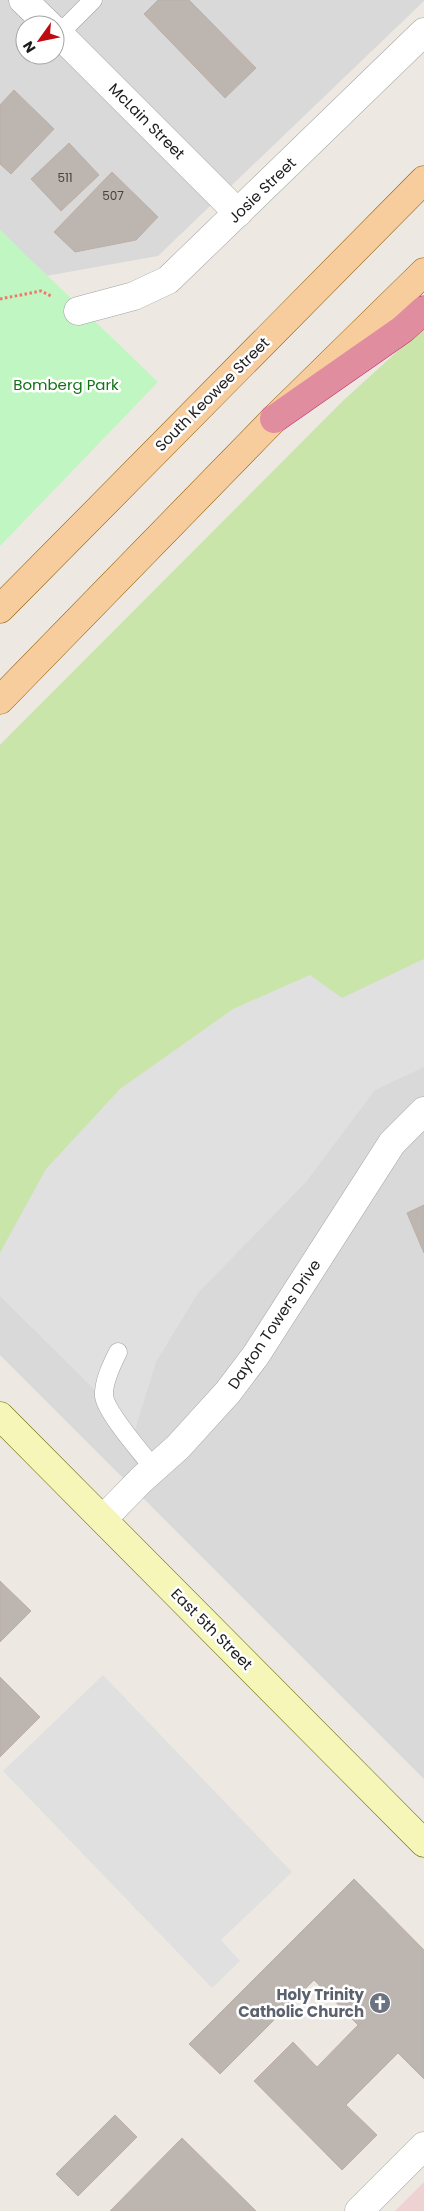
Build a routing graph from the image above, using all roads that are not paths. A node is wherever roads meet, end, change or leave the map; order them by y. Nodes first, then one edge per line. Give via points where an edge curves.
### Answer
1 (23, 0) edge
2 (93, 0) edge
3 (38, 15) edge
4 (65, 22) edge
5 (424, 32) edge
6 (65, 41) edge
7 (424, 180) edge
8 (238, 213) junction
9 (424, 272) edge
10 (424, 310) edge
11 (78, 311) road end
12 (274, 419) junction
13 (0, 608) edge
14 (0, 700) edge
15 (424, 1111) edge
16 (118, 1352) dead end
17 (0, 1416) edge
18 (154, 1469) junction
19 (103, 1519) junction
20 (424, 1843) edge
21 (424, 2146) edge
22 (360, 2211) edge

1 - 3 street, McLain Street
2 - 4 lane
5 - 8 street, Josie Street
6 - 8 street, McLain Street
7 - 13 main road, South Keowee Street
8 - 11 street, Josie Street via 168,280 134,296
9 - 12 main road
10 - 12 highway via 403,330
12 - 14 main road
15 - 18 street, Dayton Towers Drive via 392,1143 256,1355 228,1392
16 - 18 lane via 110,1368 104,1396 119,1423
17 - 19 main road, East 5th Street
18 - 19 street, Dayton Towers Drive
19 - 20 main road, East 5th Street
21 - 22 street

